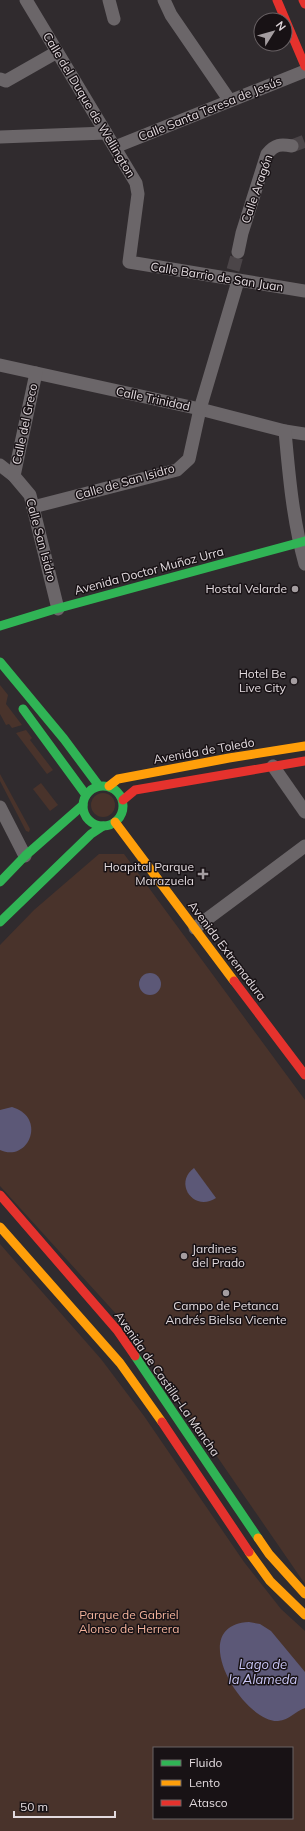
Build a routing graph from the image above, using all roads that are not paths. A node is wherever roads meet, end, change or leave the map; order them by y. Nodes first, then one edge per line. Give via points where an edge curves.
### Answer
1 (26, 0) edge
2 (108, 0) edge
3 (164, 0) edge
4 (277, 0) edge
5 (303, 0) edge
6 (305, 4) edge
7 (114, 19) dead end
8 (57, 52) junction
9 (305, 66) edge
10 (305, 71) edge
11 (0, 79) edge
12 (230, 101) junction
13 (106, 133) junction
14 (0, 137) edge
15 (292, 146) tunnel mouth
16 (115, 147) junction
17 (238, 252) tunnel mouth
18 (129, 262) joint
19 (234, 277) junction
20 (305, 291) edge
21 (0, 365) edge
22 (36, 373) junction
23 (200, 409) junction
24 (285, 431) junction
25 (305, 434) edge
26 (0, 465) edge
27 (14, 476) junction
28 (33, 507) junction
29 (302, 541) edge
30 (305, 564) edge
31 (58, 609) junction
32 (0, 626) edge
33 (0, 662) edge
34 (17, 700) dead end
35 (305, 746) edge
36 (305, 761) edge
37 (272, 766) junction
38 (99, 786) junction
39 (109, 786) junction
40 (86, 795) junction
41 (123, 800) junction
42 (83, 805) junction
43 (0, 807) edge
44 (305, 812) edge
45 (115, 822) junction
46 (103, 826) junction
47 (305, 846) edge
48 (25, 856) junction
49 (0, 882) edge
50 (0, 922) edge
51 (195, 928) junction
52 (305, 1075) edge
53 (0, 1195) edge
54 (0, 1227) edge
55 (305, 1594) edge
56 (305, 1615) edge

1 - 8 street, Calle del Duque de Wellington
2 - 7 street
3 - 12 street via 171,15
4 - 9 main road
5 - 6 main road
8 - 11 street via 6,81
8 - 13 street, Calle del Duque de Wellington
10 - 12 street, Calle Santa Teresa de Jesús
12 - 16 street, Calle Santa Teresa de Jesús
13 - 14 street
13 - 16 street, Calle del Duque de Wellington
15 - 17 street, Calle Aragón via 281,144 267,154
16 - 18 street, Calle del Duque de Wellington via 136,183 138,194
18 - 19 street, Calle Barrio de San Juan
19 - 20 street, Calle Barrio de San Juan
19 - 23 street, Calle de San Isidro
21 - 22 street, Calle Trinidad
22 - 23 street, Calle Trinidad
22 - 27 street, Calle del Greco
23 - 24 street, Calle Trinidad
23 - 28 street, Calle de San Isidro via 189,459 177,470
24 - 25 street, Calle Trinidad
24 - 29 street via 290,484
26 - 27 street, Calle San Isidro
27 - 28 street, Calle San Isidro via 30,495
28 - 31 street, Calle San Isidro
29 - 30 street
29 - 31 main road, Avenida Doctor Muñoz Urra
31 - 32 main road, Avenida Doctor Muñoz Urra
33 - 38 main road
34 - 40 main road
35 - 39 main road, Avenida de Toledo via 118,779
36 - 37 main road
37 - 41 main road via 135,790
37 - 44 street
38 - 39 main road
38 - 40 main road
39 - 41 main road via 118,791
40 - 42 main road
41 - 45 main road via 122,813
42 - 46 main road via 89,820
42 - 48 main road
43 - 48 street
45 - 46 main road
45 - 51 main road, Avenida Extremadura
46 - 50 main road via 91,834
47 - 51 street
48 - 49 main road
51 - 52 main road, Avenida Extremadura
53 - 55 main road, Avenida de Castilla-La Mancha via 117,1330 269,1554
54 - 56 main road, Avenida de Castilla-La Mancha via 120,1363 256,1562 286,1598

